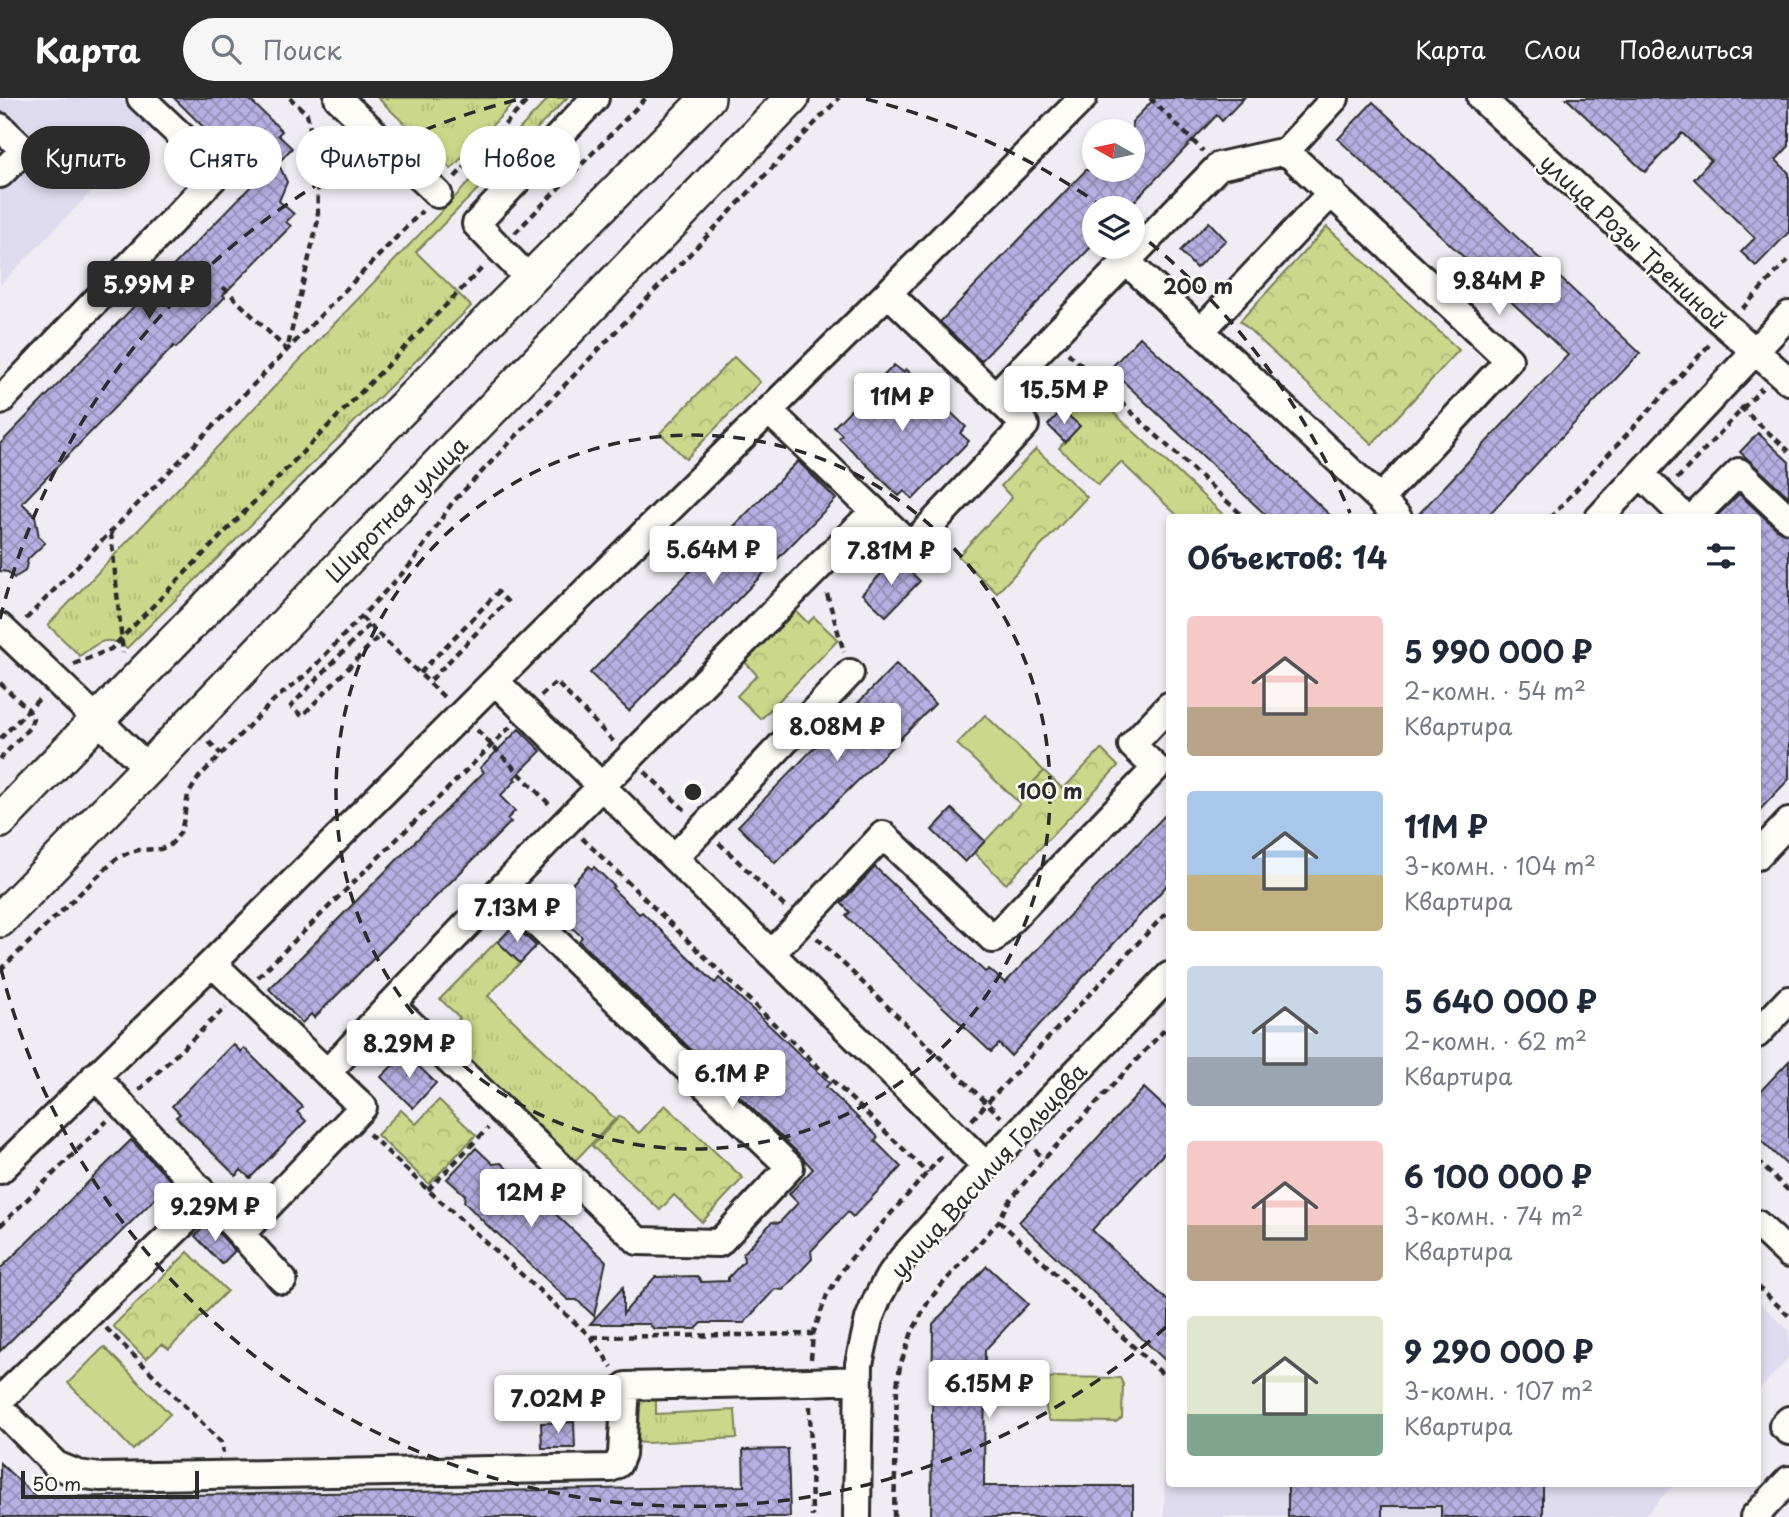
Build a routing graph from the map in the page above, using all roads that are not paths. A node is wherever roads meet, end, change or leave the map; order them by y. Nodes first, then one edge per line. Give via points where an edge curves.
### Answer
1 (141, 98) edge
2 (338, 98) edge
3 (595, 98) edge
4 (708, 98) edge
5 (792, 98) edge
6 (1083, 98) edge
7 (1335, 98) edge
8 (1481, 98) edge
9 (0, 127) edge
10 (1286, 150) junction
11 (0, 174) edge
12 (1332, 192) junction
13 (438, 194) road end
14 (1126, 261) junction
15 (530, 280) junction
16 (888, 293) junction
17 (1789, 315) edge
18 (1200, 331) junction
19 (1755, 353) junction
20 (1783, 376) edge
21 (995, 396) junction
22 (0, 401) edge
23 (769, 411) junction
24 (1641, 474) junction
25 (1380, 499) junction
26 (874, 511) junction
27 (1394, 514) edge
28 (1603, 514) edge
29 (1681, 514) edge
30 (1696, 514) edge
31 (1789, 519) edge
32 (12, 624) edge
33 (850, 673) road end
34 (495, 681) junction
35 (1166, 709) edge
36 (96, 719) junction
37 (148, 768) junction
38 (601, 788) junction
39 (0, 821) edge
40 (1789, 821) edge
41 (1761, 852) edge
42 (674, 858) junction
43 (502, 890) junction
44 (0, 920) edge
45 (771, 954) junction
46 (212, 963) junction
47 (1166, 979) edge
48 (1789, 1000) edge
49 (390, 1004) junction
50 (1761, 1030) edge
51 (327, 1073) junction
52 (95, 1076) junction
53 (986, 1166) junction
54 (0, 1170) edge
55 (208, 1199) junction
56 (1761, 1228) edge
57 (241, 1234) junction
58 (1789, 1254) edge
59 (284, 1280) dead end
60 (858, 1380) junction
61 (0, 1400) edge
62 (0, 1408) edge
63 (1789, 1420) edge
64 (1789, 1431) edge
65 (1789, 1480) edge
66 (858, 1517) edge
67 (1754, 1517) edge

1 - 22 street via 219,172
2 - 13 street
3 - 15 street via 475,225
4 - 15 main road
5 - 37 main road, Широтная улица
6 - 16 street
7 - 10 street
8 - 19 street, улица Розы Трениной
9 - 11 street via 24,150
10 - 12 street
10 - 14 street via 1219,166
12 - 18 street
12 - 25 street via 1509,360
14 - 18 street
14 - 21 street
15 - 36 main road
16 - 21 street
16 - 23 street
17 - 19 street
18 - 25 street
19 - 20 street, улица Розы Трениной
19 - 24 street
21 - 26 street via 1025,425 911,546
23 - 26 street
23 - 34 street
24 - 28 street
24 - 29 street
25 - 27 street
26 - 38 street
30 - 31 street via 1739,472
32 - 36 street
33 - 42 street
34 - 38 street
34 - 46 street
35 - 45 street via 1132,745 1156,768 993,939 883,835
36 - 37 street
36 - 39 main road
37 - 44 main road, Широтная улица
38 - 42 street
38 - 43 street
40 - 41 street
42 - 45 street
43 - 49 street
43 - 49 street via 789,1167 719,1243 638,1241
45 - 53 street
46 - 51 street
46 - 52 street
47 - 53 street, улица Василия Гольцова
48 - 50 street
49 - 51 street
51 - 57 street via 363,1107
52 - 54 street
52 - 55 street
53 - 60 street, улица Василия Гольцова via 889,1277 869,1319
55 - 57 street
55 - 61 street
56 - 58 street
57 - 59 street
60 - 62 street via 626,1386 622,1454 610,1468 100,1477 56,1465
60 - 66 street, улица Василия Гольцова
63 - 64 street via 1783,1426
65 - 67 street

